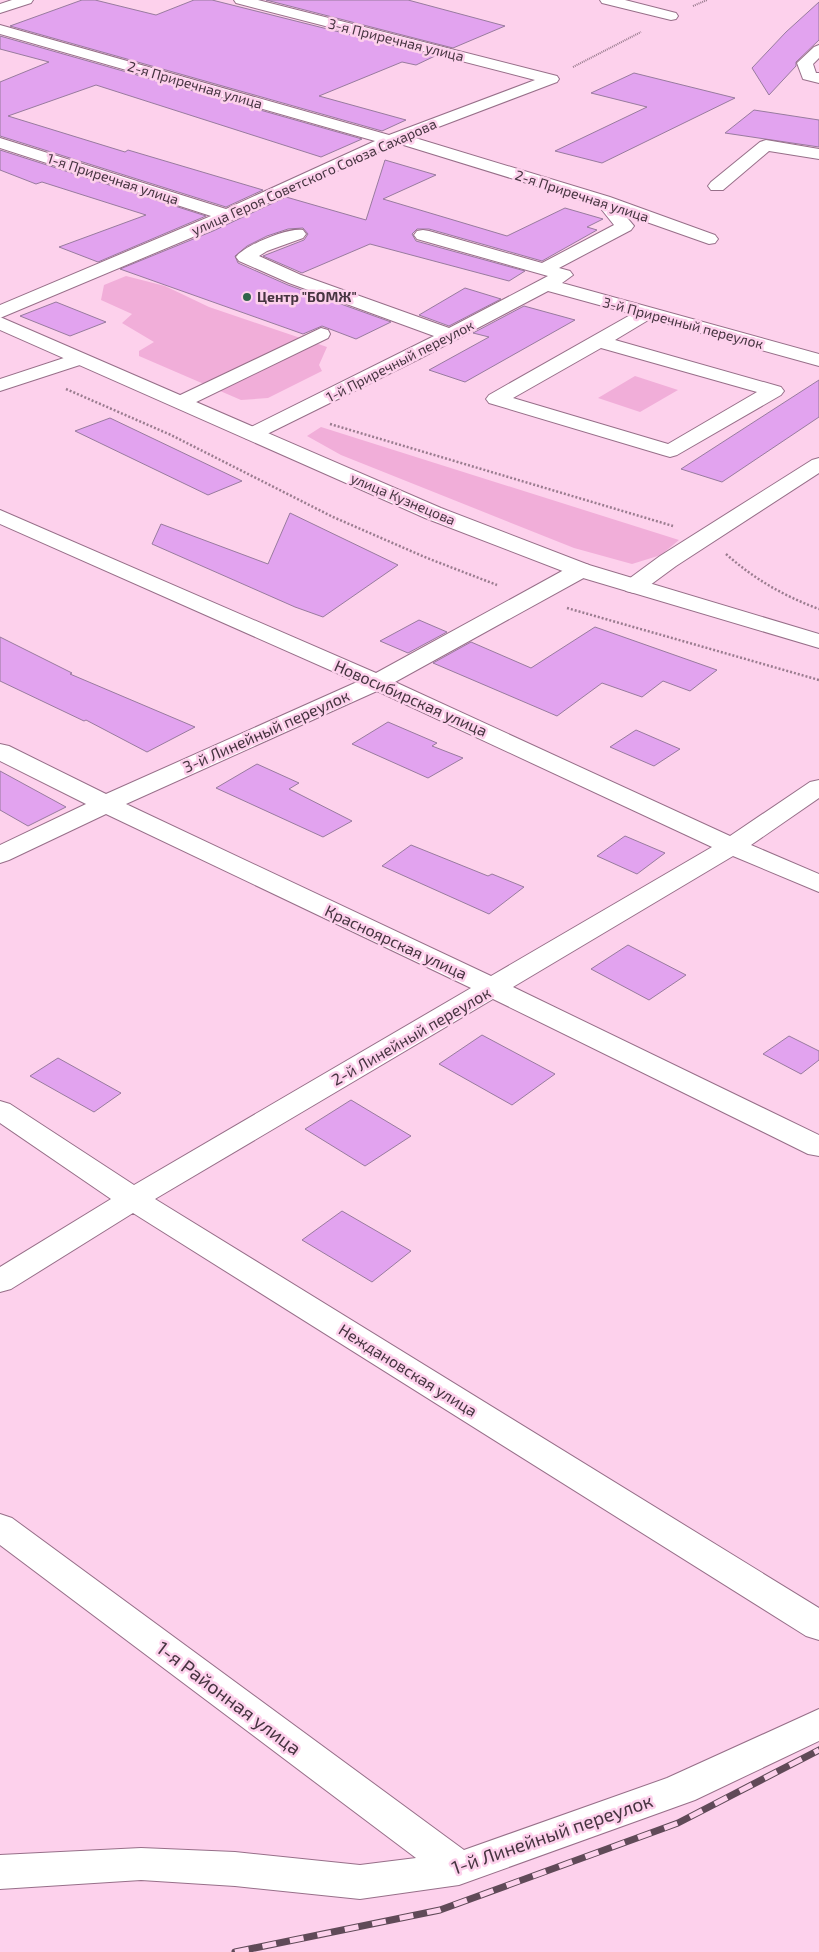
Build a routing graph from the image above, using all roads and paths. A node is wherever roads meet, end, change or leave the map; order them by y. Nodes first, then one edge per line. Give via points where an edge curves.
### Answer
1 (26, 0) edge
2 (241, 0) edge
3 (607, 0) edge
4 (707, 0) edge
5 (0, 9) edge
6 (671, 16) junction
7 (0, 29) edge
8 (819, 50) edge
9 (819, 78) edge
10 (551, 80) junction
11 (393, 139) junction
12 (0, 142) edge
13 (819, 154) edge
14 (717, 186) dead end
15 (604, 201) junction
16 (226, 214) junction
17 (297, 234) dead end
18 (423, 235) dead end
19 (709, 239) dead end
20 (545, 277) junction
21 (0, 312) edge
22 (648, 313) junction
23 (0, 323) edge
24 (321, 334) dead end
25 (450, 335) junction
26 (598, 341) junction
27 (79, 359) junction
28 (819, 360) edge
29 (0, 385) edge
30 (64, 388) dead end
31 (181, 402) junction
32 (295, 413) junction
33 (252, 434) junction
34 (819, 464) edge
35 (0, 516) edge
36 (707, 536) junction
37 (581, 570) junction
38 (634, 586) junction
39 (530, 597) junction
40 (819, 609) edge
41 (819, 641) edge
42 (819, 680) edge
43 (377, 682) junction
44 (0, 751) edge
45 (819, 787) edge
46 (106, 804) junction
47 (732, 846) junction
48 (0, 855) edge
49 (819, 884) edge
50 (493, 988) junction
51 (0, 1110) edge
52 (819, 1147) edge
53 (133, 1199) junction
54 (0, 1282) edge
55 (0, 1527) edge
56 (819, 1626) edge
57 (819, 1724) edge
58 (459, 1868) junction
59 (0, 1872) edge

1 - 5 street
2 - 10 street, 3-я Приречная улица
3 - 6 street
4 - 6 path
6 - 10 path
7 - 11 street, 2-я Приречная улица
8 - 9 street via 805,63 810,76
10 - 11 street, улица Героя Советского Союза Сахарова
11 - 15 street, 2-я Приречная улица
11 - 16 street, улица Героя Советского Союза Сахарова
12 - 16 street, 1-я Приречная улица
13 - 14 street via 766,145
15 - 19 street, 2-я Приречная улица
15 - 20 street, 1-й Приречный переулок via 625,226
16 - 21 street, улица Героя Советского Союза Сахарова
17 - 25 street via 261,247 245,257 292,278
18 - 20 street, 3-й Приречный переулок
20 - 22 street, 3-й Приречный переулок
20 - 25 street, 1-й Приречный переулок
22 - 26 street
22 - 28 street, 3-й Приречный переулок
23 - 27 street, улица Кузнецова
24 - 31 street
25 - 32 street, 1-й Приречный переулок
26 - 26 street via 496,399 670,452 774,391
27 - 29 street
27 - 31 street, улица Кузнецова
30 - 39 path via 171,435 333,517 427,558
31 - 33 street, улица Кузнецова
32 - 33 street, 1-й Приречный переулок
32 - 36 path
33 - 37 street, улица Кузнецова via 434,513
34 - 36 street
35 - 43 street, Новосибирская улица
36 - 38 street
36 - 40 path via 740,568 791,599
37 - 38 street, улица Кузнецова
37 - 39 street, 3-й Линейный переулок
38 - 41 street, улица Кузнецова
39 - 42 path
39 - 43 street, 3-й Линейный переулок
43 - 46 street, 3-й Линейный переулок
43 - 47 street, Новосибирская улица
44 - 46 street, Красноярская улица
45 - 47 street, 2-й Линейный переулок
46 - 48 street, 3-й Линейный переулок
46 - 50 street, Красноярская улица
47 - 49 street, Новосибирская улица
47 - 50 street, 2-й Линейный переулок
50 - 52 street, Красноярская улица
50 - 53 street, 2-й Линейный переулок
51 - 53 street, Неждановская улица
53 - 54 street, 2-й Линейный переулок
53 - 56 street, Неждановская улица
55 - 58 street, 1-я Районная улица
57 - 58 street, 1-й Линейный переулок via 681,1789
58 - 59 street, 1-й Линейный переулок via 360,1882 235,1869 141,1864

